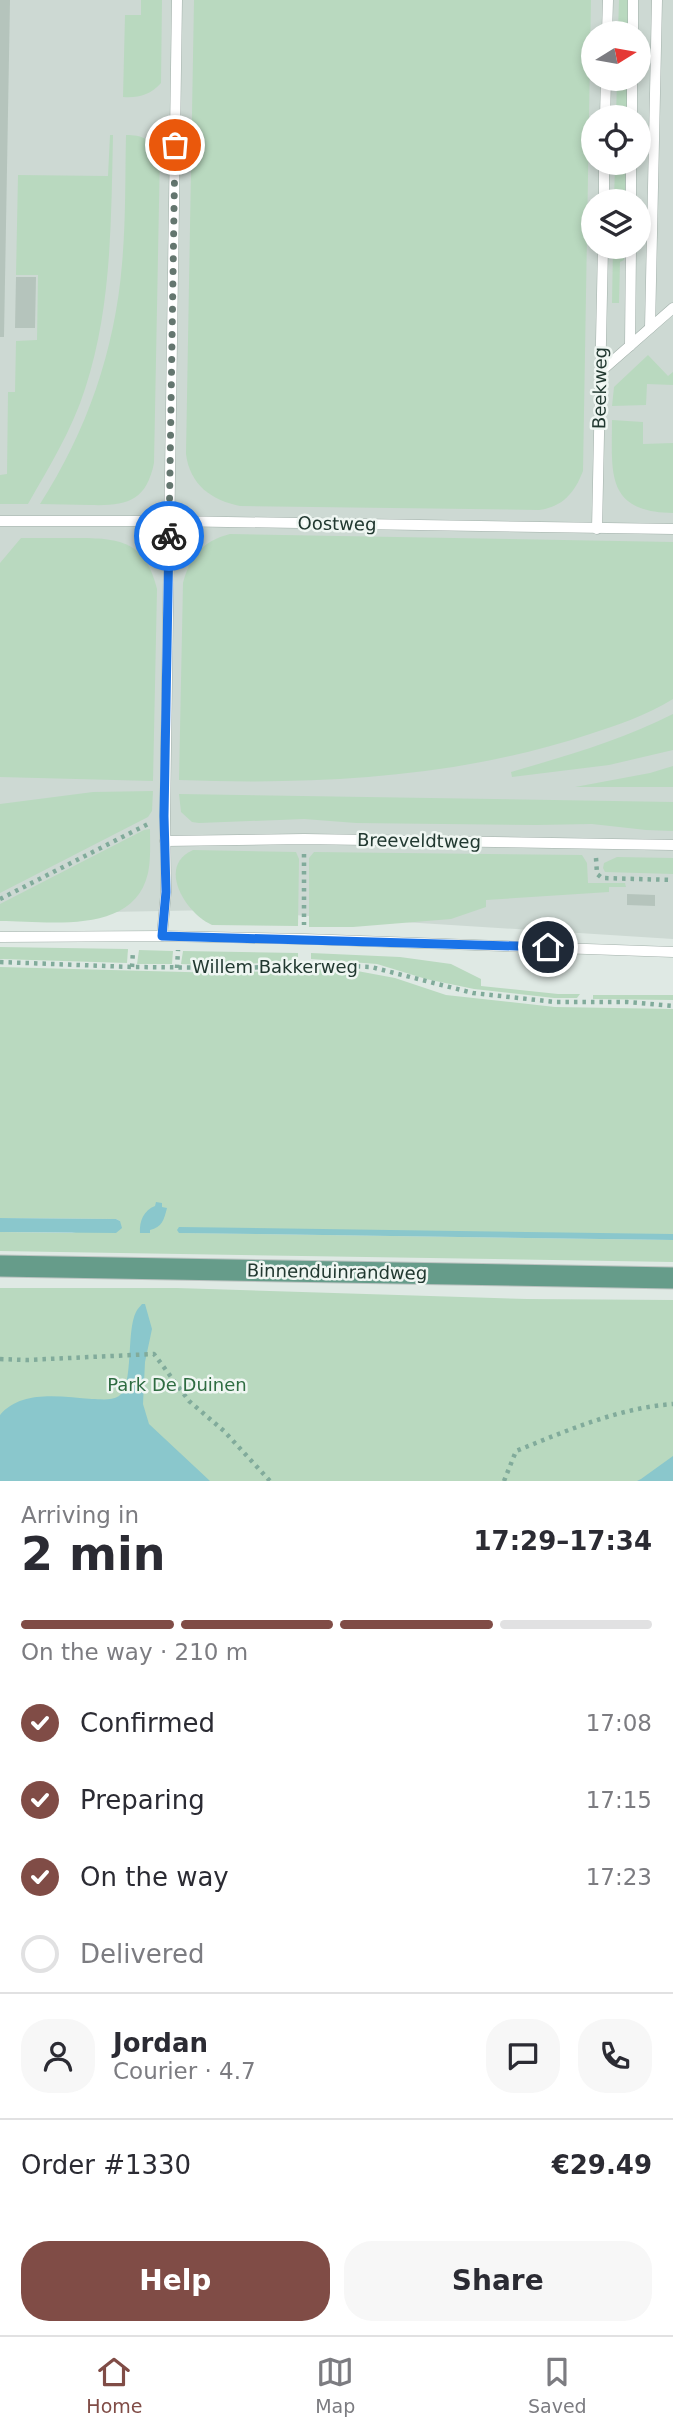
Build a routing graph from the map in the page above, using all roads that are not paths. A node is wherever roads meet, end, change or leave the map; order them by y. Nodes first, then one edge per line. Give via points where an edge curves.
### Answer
1 (177, 0) edge
2 (608, 0) edge
3 (633, 0) edge
4 (657, 0) edge
5 (607, 21) edge
6 (633, 21) edge
7 (603, 259) edge
8 (631, 259) edge
9 (673, 308) edge
10 (650, 328) junction
11 (629, 346) junction
12 (600, 372) junction
13 (0, 521) edge
14 (169, 521) junction
15 (597, 529) junction
16 (673, 529) edge
17 (165, 841) junction
18 (673, 845) edge
19 (162, 936) junction
20 (0, 937) edge
21 (673, 952) edge
22 (0, 1266) edge
23 (673, 1278) edge

1 - 14 lane
2 - 5 lane
3 - 6 lane
4 - 10 lane
7 - 12 lane, Beekweg
8 - 11 lane
9 - 10 lane
10 - 11 lane
11 - 12 lane
12 - 15 lane, Beekweg
13 - 14 lane, Oostweg
14 - 15 lane, Oostweg
14 - 17 lane
15 - 16 lane, Oostweg
17 - 18 lane, Breeveldtweg
17 - 19 lane
19 - 20 lane, Willem Bakkerweg
19 - 21 lane, Willem Bakkerweg
22 - 23 main road, Binnenduinrandweg

